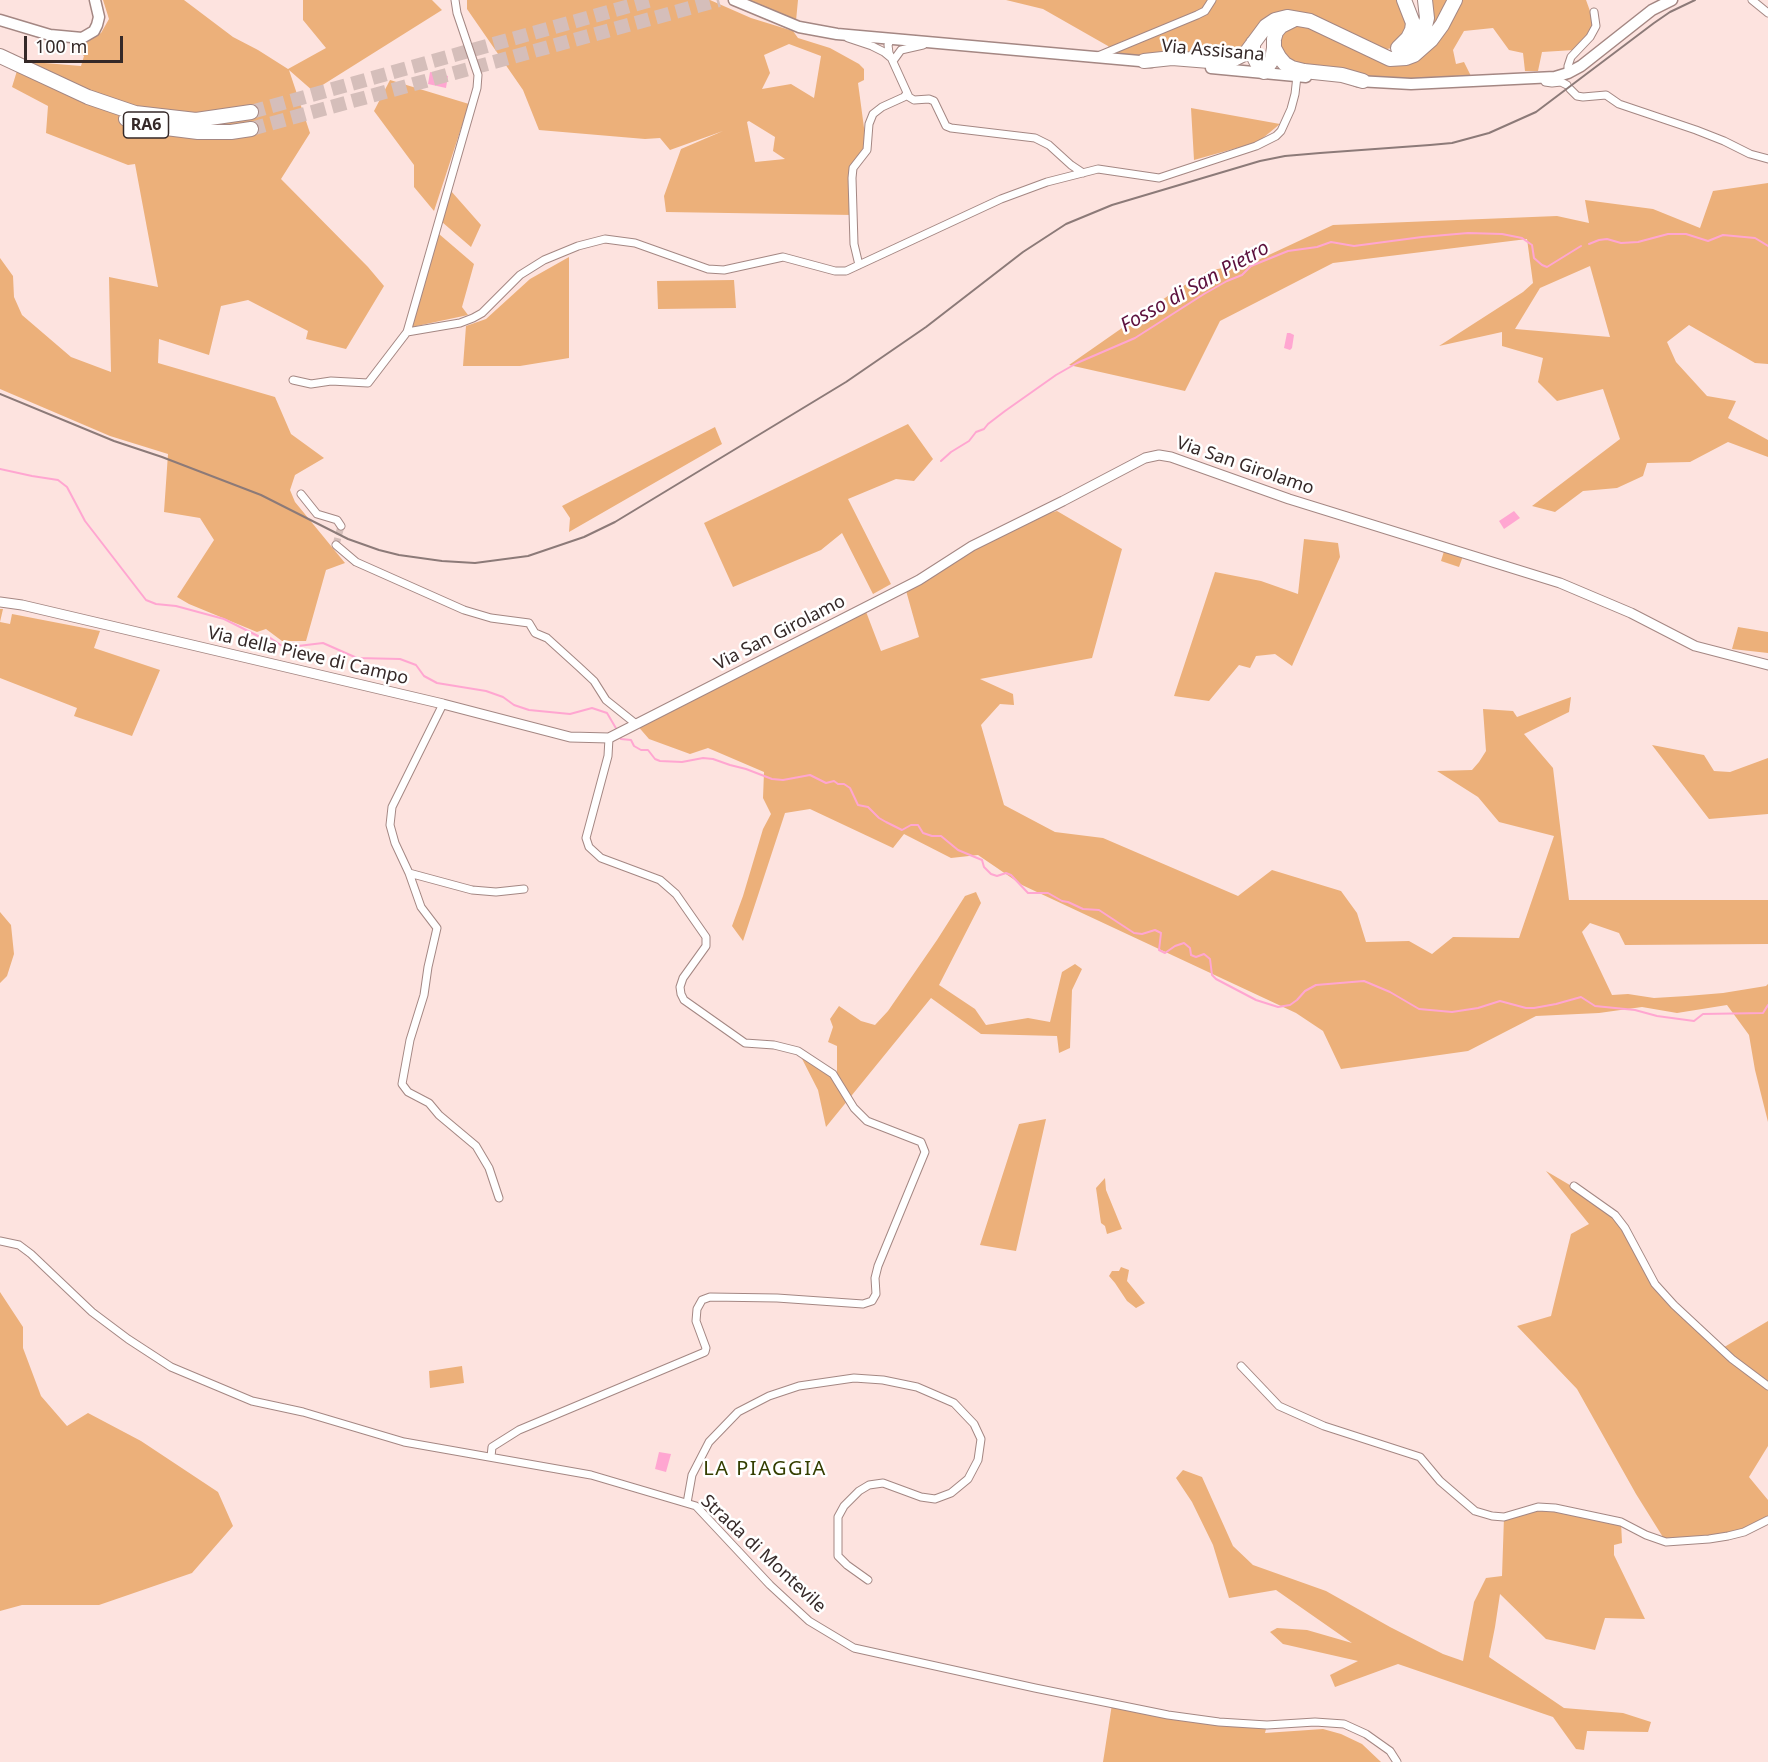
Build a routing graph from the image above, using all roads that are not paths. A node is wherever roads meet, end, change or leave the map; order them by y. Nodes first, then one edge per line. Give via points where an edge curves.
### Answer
1 (95, 0) edge
2 (456, 0) edge
3 (734, 0) edge
4 (1212, 0) edge
5 (1404, 0) edge
6 (1425, 0) edge
7 (1455, 0) edge
8 (1672, 0) edge
9 (1752, 0) edge
10 (1594, 12) dead end
11 (1768, 13) edge
12 (1298, 18) junction
13 (0, 20) edge
14 (837, 34) junction
15 (892, 38) junction
16 (1253, 43) junction
17 (947, 44) junction
18 (1274, 48) junction
19 (1383, 54) junction
20 (0, 56) edge
21 (1093, 57) junction
22 (893, 61) junction
23 (1144, 62) junction
24 (0, 66) edge
25 (1264, 72) junction
26 (1568, 73) junction
27 (1297, 76) junction
28 (1543, 78) junction
29 (1363, 81) junction
30 (48, 85) junction
31 (907, 93) junction
32 (251, 112) tunnel mouth
33 (251, 129) tunnel mouth
34 (1768, 159) edge
35 (1083, 172) junction
36 (859, 265) junction
37 (407, 332) junction
38 (293, 380) dead end
39 (301, 494) dead end
40 (341, 526) dead end
41 (336, 545) dead end
42 (0, 602) edge
43 (1768, 665) edge
44 (443, 704) junction
45 (632, 726) junction
46 (609, 738) junction
47 (409, 873) junction
48 (524, 889) dead end
49 (1574, 1186) dead end
50 (499, 1198) dead end
51 (0, 1241) edge
52 (1241, 1366) dead end
53 (1768, 1386) edge
54 (491, 1457) junction
55 (687, 1503) junction
56 (1768, 1520) edge
57 (868, 1580) dead end
58 (1397, 1762) edge

1 - 13 main road via 97,25 82,38 50,35
2 - 37 street via 478,75 477,88
3 - 14 main road, Via Assisana via 799,27
4 - 21 street via 1197,15
5 - 19 highway via 1412,17 1412,30 1403,44
6 - 19 highway via 1427,18 1421,35 1407,49
7 - 19 highway via 1431,40 1414,55 1398,60
8 - 26 main road, Via Assisana via 1652,10
9 - 11 street
10 - 26 street via 1596,26 1571,57
12 - 16 highway via 1275,20
12 - 18 highway via 1276,32
12 - 19 highway
14 - 15 main road, Via Assisana
14 - 22 street via 872,46
15 - 17 main road, Via Assisana
15 - 22 street via 888,49
16 - 23 highway via 1246,53 1222,62 1172,58
16 - 25 highway via 1253,55
17 - 21 main road, Via Assisana
17 - 22 street via 908,47
18 - 25 highway
18 - 29 highway via 1292,68
20 - 30 highway, RA6
21 - 23 main road, Via Assisana
22 - 31 street
23 - 25 main road, Via Assisana
24 - 30 highway, RA6
25 - 27 main road, Via Assisana
26 - 28 main road, Via Assisana
27 - 29 main road, Via Assisana
27 - 35 street via 1295,94 1281,131 1268,141 1159,178 1098,169
28 - 29 main road, Via Assisana via 1411,84
28 - 34 street via 1545,82 1561,82 1577,96 1606,95 1619,104
30 - 32 highway, RA6 via 135,113 196,120
30 - 33 highway, RA6 via 111,114 158,127 198,132
31 - 35 street via 914,100 934,101 946,126 1035,138
31 - 36 street via 873,114 867,150 853,168 854,244
35 - 36 street via 1001,199
36 - 37 street via 835,271 783,257 724,270 708,269 634,243 605,239 543,260 520,275 473,318
37 - 38 street via 368,382 311,384
39 - 40 street via 317,514 337,520
41 - 45 street via 356,562 464,610 529,623 535,633 547,638 594,681 606,700
42 - 44 street, Via della Pieve di Campo
43 - 45 street, Via San Girolamo via 1695,646 1631,613 1560,584 1159,455 1145,458 972,546 865,609
44 - 46 street, Via della Pieve di Campo via 570,737
44 - 47 street via 392,807 390,825
45 - 46 street, Via San Girolamo
46 - 54 street via 608,756 586,838 601,858 660,880 676,894 706,937 706,946 683,978 680,987 684,1000 746,1043 798,1051 833,1074 867,1121 921,1142 925,1152 878,1266 872,1301 863,1304 777,1298 702,1300 696,1321 705,1352 519,1430 492,1447
47 - 48 street via 472,890
47 - 50 street via 421,907 437,928 402,1084 408,1092 429,1102 476,1146
49 - 53 street via 1615,1215 1655,1284 1674,1305 1732,1359
51 - 54 street, Strada di Montevile via 19,1245 92,1312 171,1367 252,1401 404,1442
52 - 56 street via 1279,1406 1324,1426 1420,1456 1440,1481 1475,1511 1492,1516 1504,1517 1539,1507 1555,1508 1621,1522 1666,1542 1728,1536
54 - 55 street, Strada di Montevile via 591,1475
55 - 57 street via 692,1475 709,1442 738,1412 769,1396 799,1386 854,1378 917,1387 954,1403 974,1424 981,1439 978,1460 968,1479 951,1493 935,1499 883,1482 869,1485 837,1517 838,1556
55 - 58 street, Strada di Montevile via 696,1506 808,1621 854,1647 1168,1715 1267,1725 1344,1724 1390,1751

